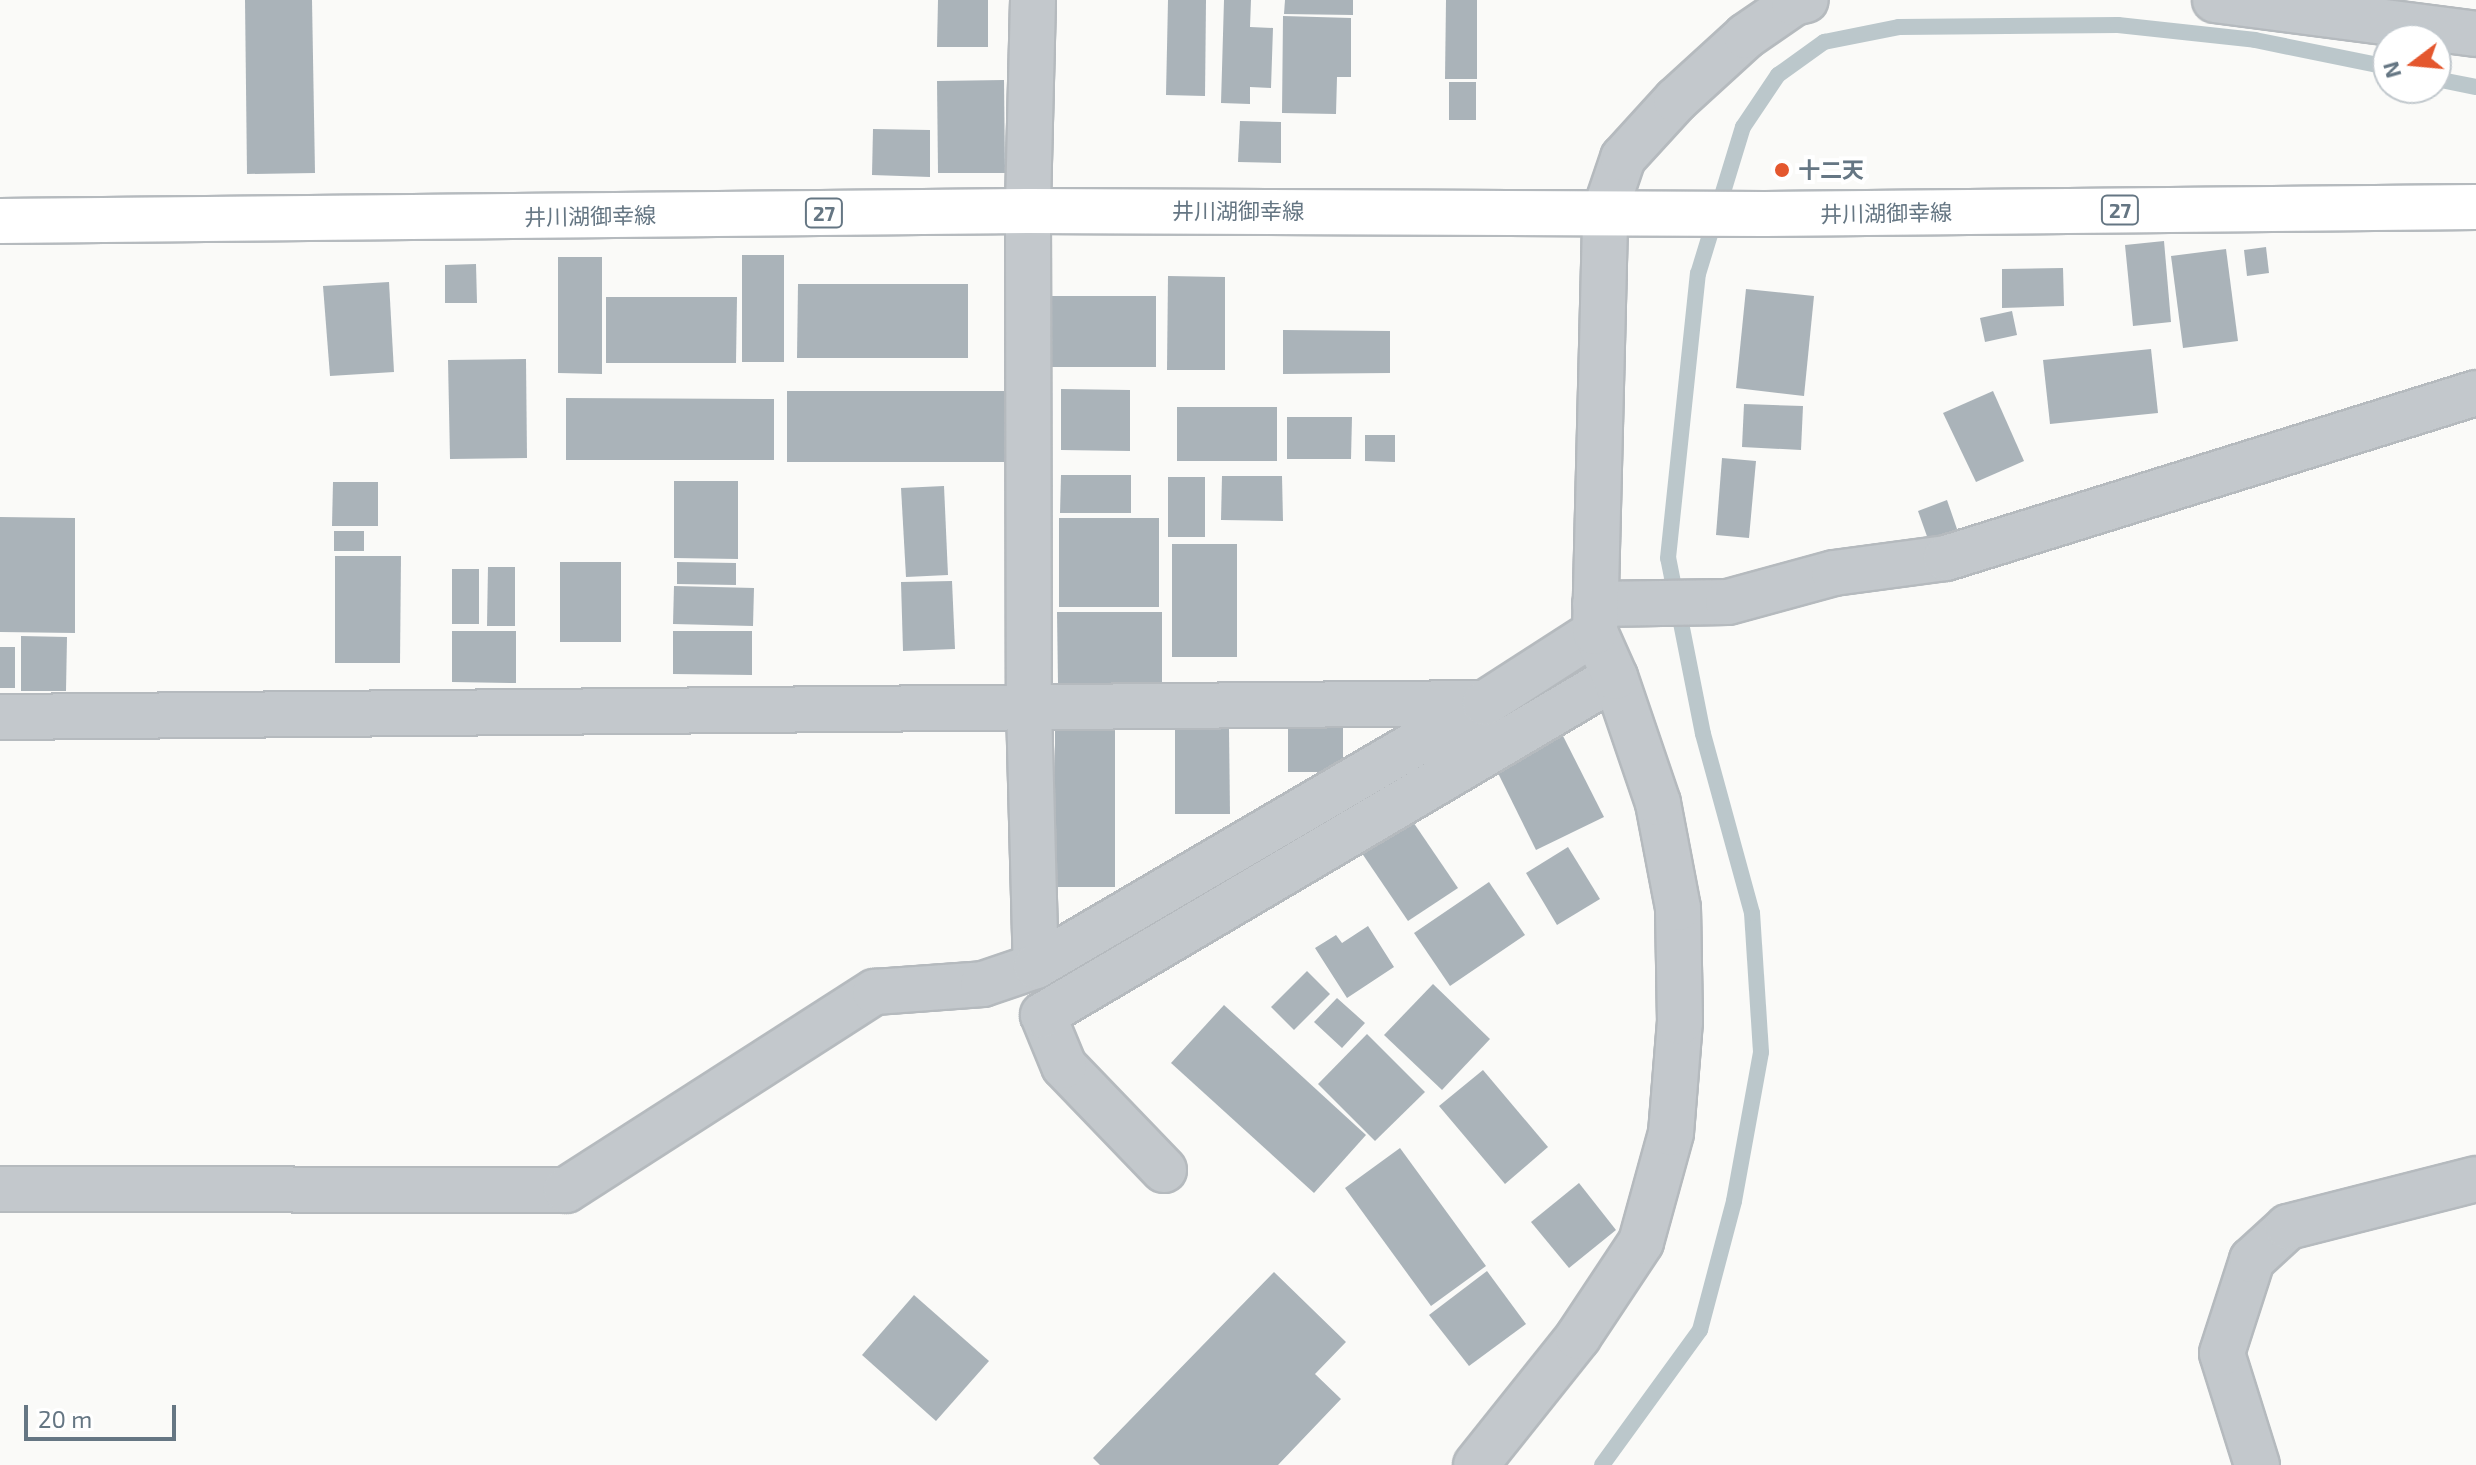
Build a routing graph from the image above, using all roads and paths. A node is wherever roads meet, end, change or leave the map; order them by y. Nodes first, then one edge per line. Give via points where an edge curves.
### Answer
1 (1033, 0) edge
2 (1806, 0) edge
3 (2215, 0) edge
4 (2476, 34) edge
5 (2476, 207) edge
6 (1028, 211) junction
7 (1605, 211) junction
8 (0, 221) edge
9 (2476, 393) edge
10 (1595, 618) junction
11 (1615, 677) junction
12 (1485, 703) junction
13 (1029, 707) junction
14 (0, 717) edge
15 (1026, 971) junction
16 (1043, 1015) junction
17 (1164, 1170) dead end
18 (2476, 1179) edge
19 (0, 1189) edge
20 (1476, 1465) edge
21 (2257, 1465) edge

1 - 6 street
2 - 7 street via 1746,36 1676,100 1623,158
3 - 4 street
5 - 7 main road, 井川湖御幸線 / 27
6 - 7 main road, 井川湖御幸線 / 27
6 - 8 main road, 井川湖御幸線 / 27
6 - 13 street
7 - 10 street
9 - 10 street via 1946,558 1834,573 1728,602
10 - 11 street
10 - 12 street
11 - 16 street
11 - 20 street via 1658,803 1678,908 1680,1022 1671,1133 1641,1242 1578,1337
12 - 13 street
12 - 15 street
13 - 14 street
13 - 15 street
15 - 16 street
15 - 19 street via 983,984 875,992 566,1190
16 - 17 street via 1064,1066
18 - 21 street via 2288,1227 2252,1260 2222,1353

